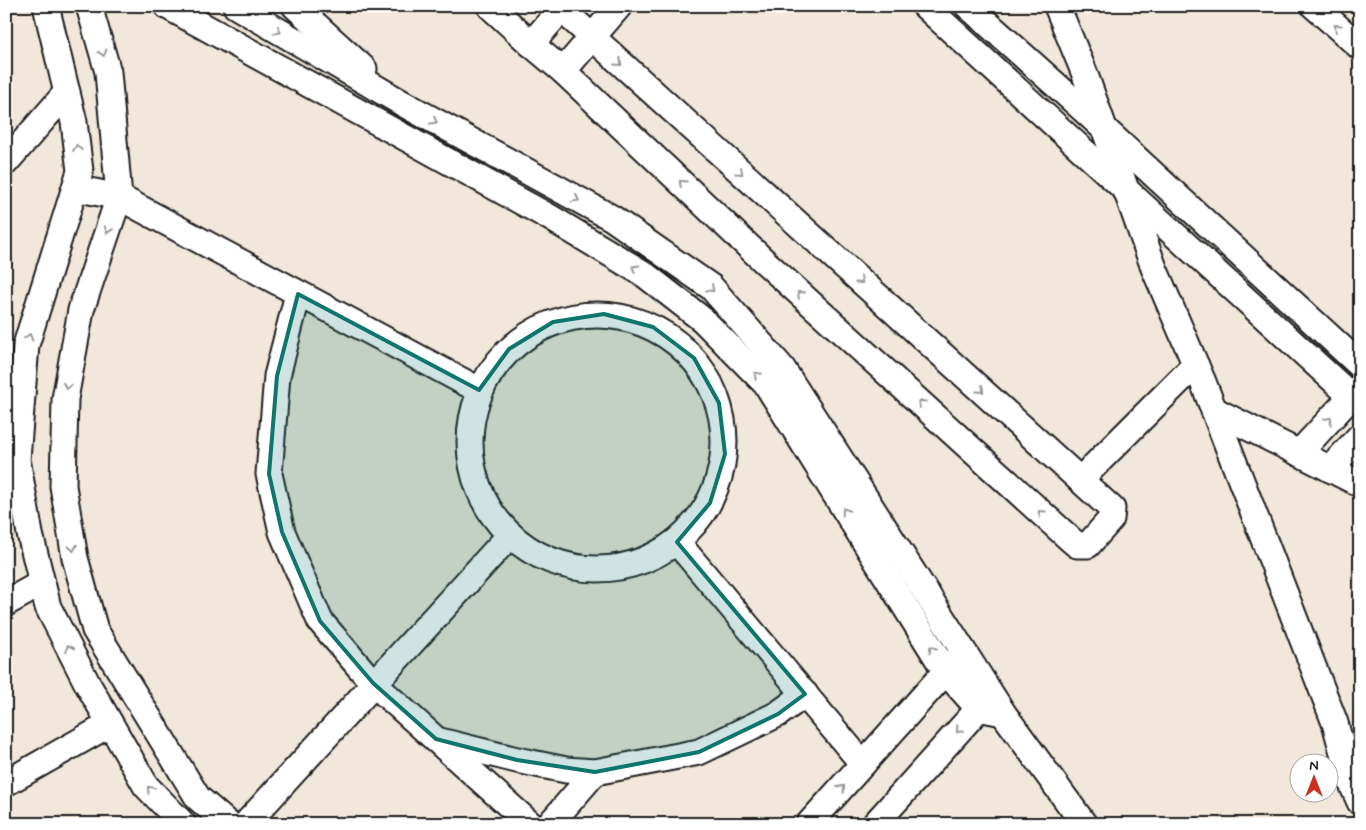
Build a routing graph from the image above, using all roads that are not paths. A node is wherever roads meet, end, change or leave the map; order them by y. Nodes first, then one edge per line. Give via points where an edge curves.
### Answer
1 (46, 6) edge
2 (89, 6) edge
3 (167, 6) edge
4 (236, 6) edge
5 (295, 6) edge
6 (490, 6) edge
7 (619, 6) edge
8 (925, 6) edge
9 (968, 6) edge
10 (1057, 6) edge
11 (1314, 6) edge
12 (561, 7) edge
13 (592, 38) junction
14 (531, 44) junction
15 (1360, 47) edge
16 (563, 71) junction
17 (67, 92) junction
18 (402, 103) junction
19 (1104, 129) junction
20 (6, 162) edge
21 (75, 188) junction
22 (1127, 192) junction
23 (119, 197) junction
24 (298, 294) junction
25 (1360, 365) edge
26 (1196, 366) junction
27 (479, 390) junction
28 (1355, 392) edge
29 (1214, 410) junction
30 (1360, 436) edge
31 (1299, 453) junction
32 (1330, 469) junction
33 (1080, 480) junction
34 (1360, 484) edge
35 (6, 508) edge
36 (30, 534) junction
37 (510, 535) junction
38 (677, 542) junction
39 (42, 583) junction
40 (6, 603) edge
41 (964, 652) junction
42 (946, 672) junction
43 (373, 683) junction
44 (805, 694) junction
45 (991, 705) junction
46 (1335, 723) junction
47 (110, 724) junction
48 (1360, 736) edge
49 (436, 739) junction
50 (863, 764) junction
51 (595, 772) junction
52 (6, 783) edge
53 (1360, 802) edge
54 (184, 824) edge
55 (228, 824) edge
56 (246, 824) edge
57 (530, 824) edge
58 (550, 824) edge
59 (809, 824) edge
60 (875, 824) edge
61 (1084, 824) edge

1 - 17 street
2 -> 23 street via 108,72
42 -> 3 street via 767,385 703,320 644,274 551,218
4 -> 18 street
5 - 18 street
6 - 14 street
7 - 13 street
8 - 22 street
9 - 19 street
10 - 19 street
15 -> 11 street
12 - 13 street
12 - 14 street
13 - 16 street
13 -> 33 street
14 - 16 street
33 -> 16 street via 1112,509 1111,520 1088,545 1077,545 764,261
17 - 20 street
21 -> 17 street via 80,171
18 -> 41 street via 612,218 712,287 782,368
19 - 22 street
19 - 25 street
21 - 23 street
36 -> 21 street via 17,459 26,345
22 - 26 street via 1154,268
22 - 28 street
23 - 24 street
23 -> 55 street via 81,310 64,399 63,486 73,549 95,630 198,798
24 - 27 street
24 - 43 street via 277,376 270,474 282,532 320,621
26 - 29 street
26 - 33 street
27 - 37 street via 469,432 472,474 490,512
27 - 38 street via 509,349 553,322 604,314 653,327 694,358 719,403 725,454 710,503
31 -> 28 street
29 - 31 street
29 - 46 street
30 - 32 street
31 - 32 street
32 - 34 street
35 - 36 street
36 - 39 street
37 - 38 street via 519,544 556,563 598,570 640,562
37 - 43 street
38 - 44 street
39 - 40 street
47 -> 39 street via 48,607
41 - 42 street
41 - 45 street
42 - 45 street
42 - 50 street
43 - 49 street
43 - 56 street
44 - 50 street
44 - 51 street via 778,714 699,752
45 -> 60 street
45 - 61 street
46 - 48 street
46 - 53 street via 1351,782
47 - 52 street
54 -> 47 street via 146,786
49 - 51 street via 517,760
49 - 57 street
59 -> 50 street
51 - 58 street

